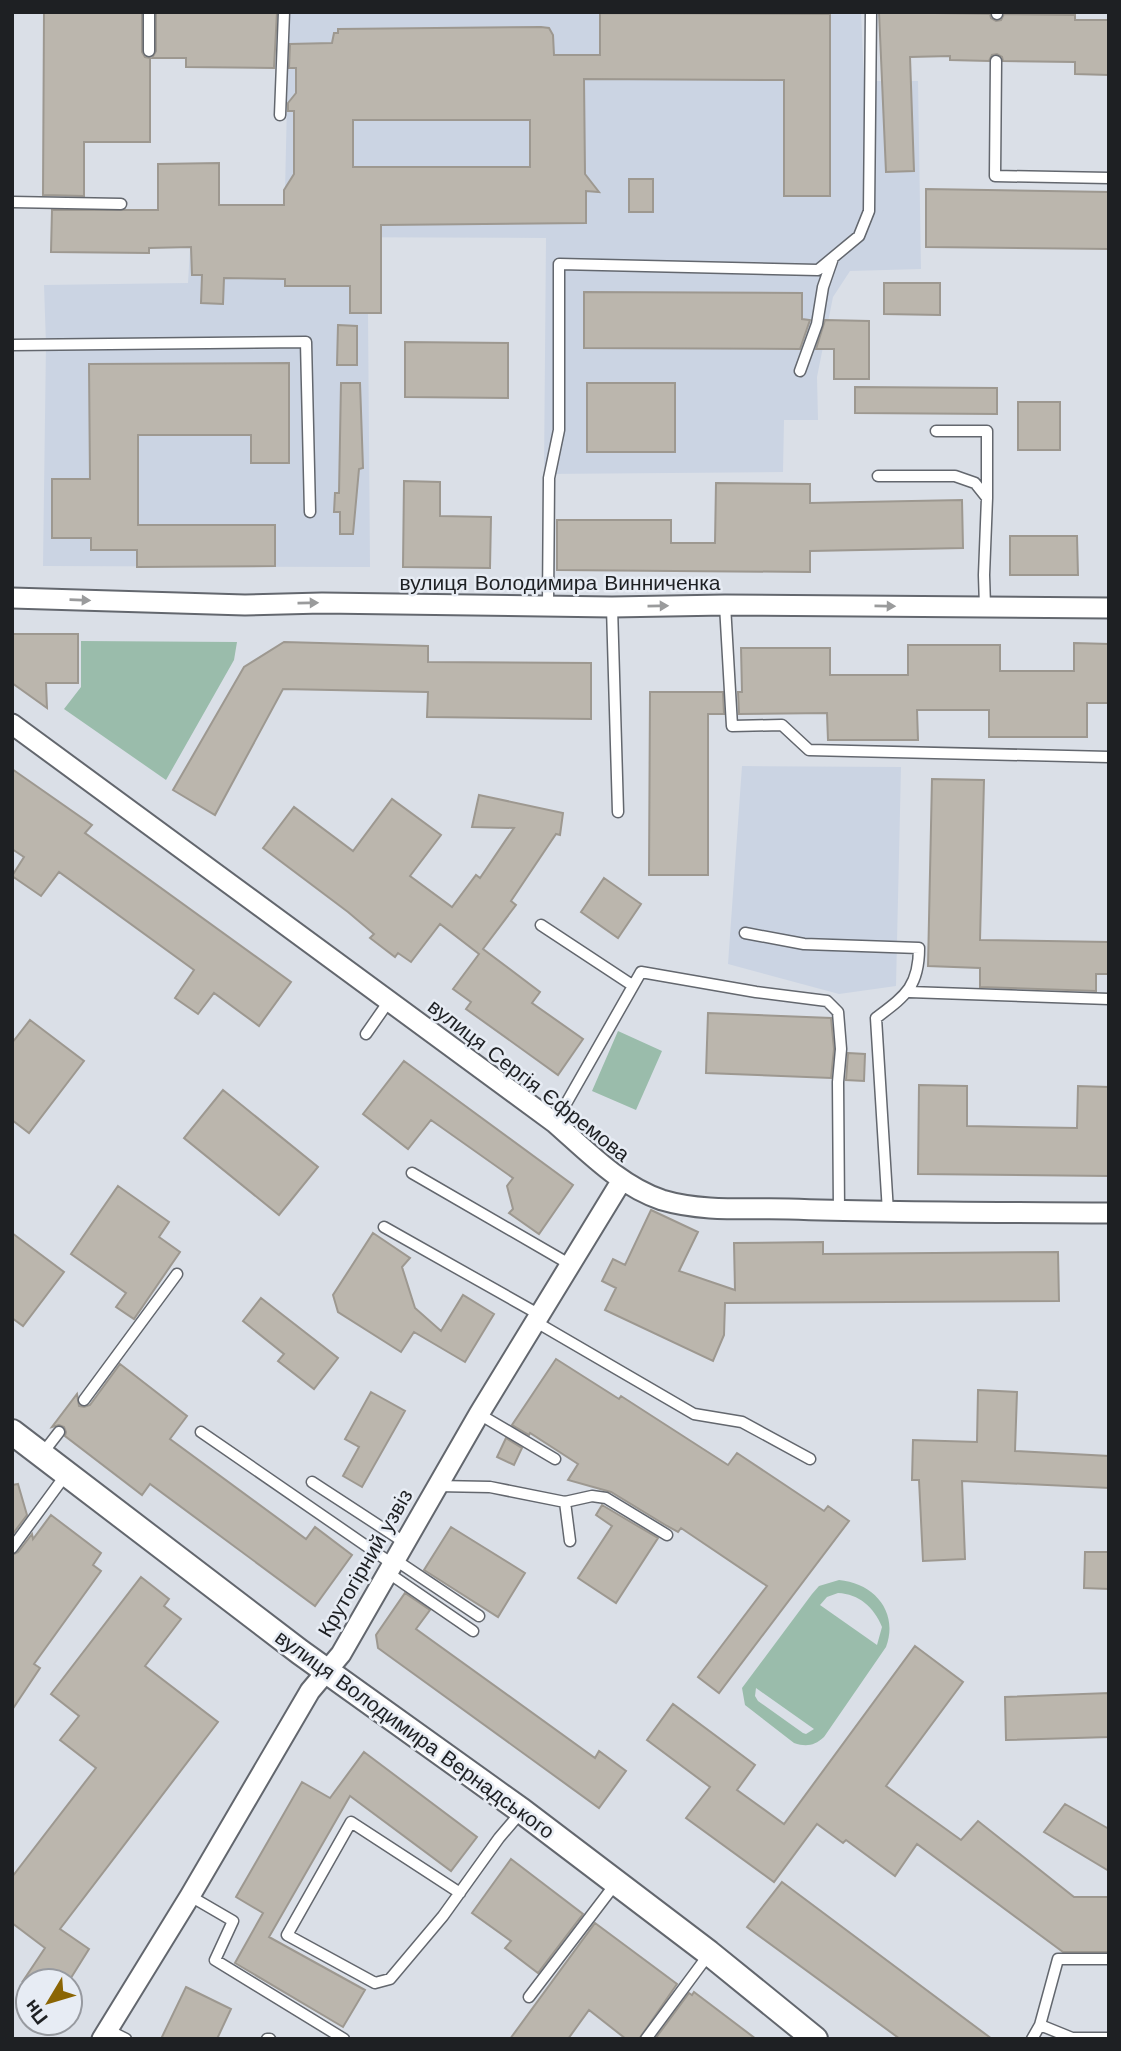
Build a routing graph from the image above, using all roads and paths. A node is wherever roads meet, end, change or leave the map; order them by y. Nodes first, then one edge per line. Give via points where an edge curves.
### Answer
1 (149, 12) edge
2 (284, 12) edge
3 (871, 12) edge
4 (149, 51) dead end
5 (996, 61) dead end
6 (280, 115) dead end
7 (1109, 178) edge
8 (12, 202) edge
9 (121, 204) dead end
10 (833, 258) junction
11 (12, 345) edge
12 (800, 370) dead end
13 (936, 431) dead end
14 (878, 476) dead end
15 (987, 498) junction
16 (310, 512) dead end
17 (12, 598) edge
18 (725, 605) junction
19 (548, 606) junction
20 (611, 607) junction
21 (985, 607) junction
22 (1109, 608) edge
23 (12, 723) edge
24 (1109, 757) edge
25 (618, 811) dead end
26 (541, 925) dead end
27 (745, 933) dead end
28 (632, 985) junction
29 (909, 992) junction
30 (1109, 999) edge
31 (389, 1001) junction
32 (366, 1034) dead end
33 (555, 1123) junction
34 (412, 1173) dead end
35 (622, 1180) junction
36 (839, 1211) junction
37 (888, 1212) junction
38 (1109, 1213) edge
39 (384, 1227) dead end
40 (570, 1265) junction
41 (177, 1274) dead end
42 (538, 1319) junction
43 (84, 1400) dead end
44 (479, 1414) junction
45 (12, 1432) edge
46 (59, 1432) dead end
47 (201, 1432) dead end
48 (41, 1454) junction
49 (555, 1459) dead end
50 (810, 1459) dead end
51 (67, 1473) junction
52 (312, 1482) dead end
53 (436, 1486) junction
54 (565, 1502) junction
55 (667, 1535) dead end
56 (570, 1541) dead end
57 (404, 1542) junction
58 (12, 1548) edge
59 (390, 1565) junction
60 (479, 1616) dead end
61 (473, 1630) dead end
62 (325, 1671) junction
63 (522, 1811) junction
64 (616, 1883) junction
65 (460, 1893) junction
66 (190, 1896) junction
67 (709, 1954) junction
68 (1109, 1959) edge
69 (529, 1997) dead end
70 (1040, 2025) junction
71 (105, 2034) edge
72 (1109, 2038) edge
73 (126, 2039) edge
74 (344, 2039) edge
75 (646, 2039) edge
76 (815, 2039) edge
77 (1032, 2039) edge

1 - 4 lane
2 - 6 lane
3 - 10 lane via 869,211 859,236
5 - 7 lane via 995,176
8 - 9 lane
10 - 12 lane
10 - 19 lane via 818,270 559,264 559,430 549,478
11 - 16 lane via 306,342
13 - 15 lane via 987,431
14 - 15 lane via 955,476 975,483
15 - 21 lane
17 -> 19 street, вулиця Володимира Винниченка
20 -> 18 street, вулиця Володимира Винниченка
18 -> 21 street, вулиця Володимира Винниченка
18 - 24 lane via 732,726 782,725 810,750
19 - 20 street, вулиця Володимира Винниченка
20 - 25 lane
21 - 22 street, вулиця Володимира Винниченка
23 - 31 street, вулиця Сергія Єфремова
26 - 28 lane
27 - 29 lane via 804,944 919,948 919,964
28 - 33 lane
28 - 36 lane via 641,972 827,1001 838,1012
29 - 30 lane
29 - 37 lane via 876,1018
31 - 32 lane
31 - 33 street, вулиця Сергія Єфремова
33 - 35 street, вулиця Сергія Єфремова
34 - 40 lane
35 - 36 street, вулиця Сергія Єфремова via 682,1204
35 - 40 street, Крутогірний узвіз
36 - 37 street, вулиця Сергія Єфремова
37 - 38 street, вулиця Сергія Єфремова
39 - 42 lane
40 - 42 street, Крутогірний узвіз
41 - 43 lane
42 - 44 street, Крутогірний узвіз
42 - 50 lane via 694,1414 742,1422
44 - 49 lane
44 - 53 street, Крутогірний узвіз
45 - 48 street, вулиця Володимира Вернадського
46 - 48 lane
47 - 59 lane
48 - 51 street, вулиця Володимира Вернадського
51 - 58 lane
51 - 62 street, вулиця Володимира Вернадського
52 - 57 lane
53 - 54 lane via 489,1487
53 - 57 street, Крутогірний узвіз
54 - 55 lane via 607,1498
54 - 56 lane
57 - 59 street, Крутогірний узвіз
59 - 60 lane
59 - 61 lane
59 - 62 street, Крутогірний узвіз via 341,1654
62 - 63 street, вулиця Володимира Вернадського
62 - 66 street, Крутогірний узвіз
63 - 64 street, вулиця Володимира Вернадського
63 - 65 lane
64 - 67 street, вулиця Володимира Вернадського
64 - 69 lane
65 - 65 lane via 390,1979 375,1983 287,1935 351,1822
66 - 71 street, Крутогірний узвіз
66 - 74 lane via 233,1921 215,1960
67 - 75 lane
67 - 76 street, вулиця Володимира Вернадського
68 - 70 lane via 1058,1959
70 - 72 lane via 1072,2038
70 - 77 lane
71 - 73 lane

